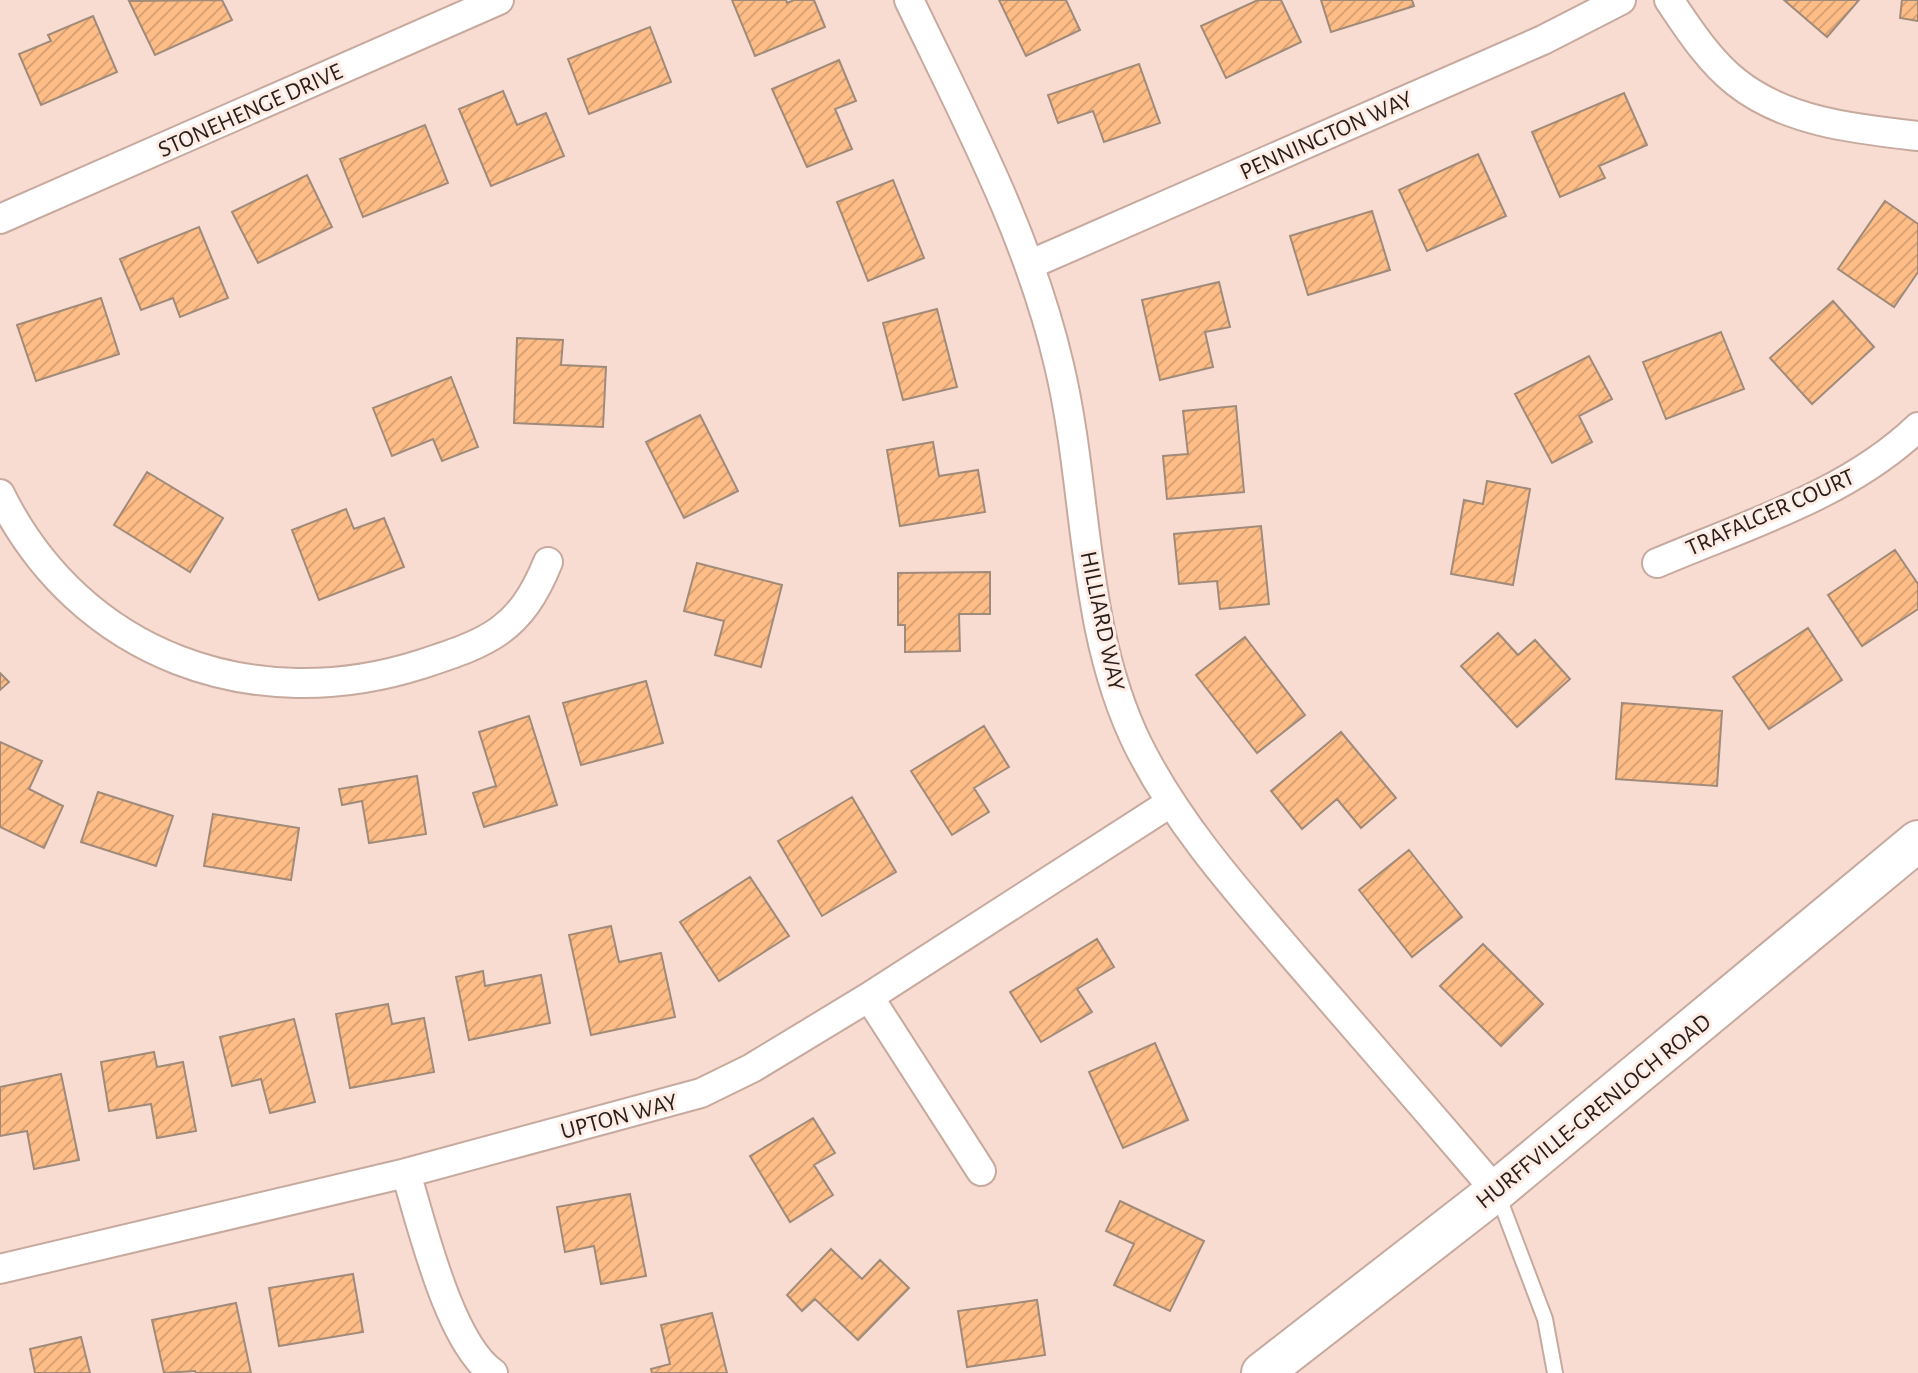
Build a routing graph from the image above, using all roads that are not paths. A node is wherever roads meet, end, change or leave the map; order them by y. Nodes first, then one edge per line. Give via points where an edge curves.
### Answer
1 (499, 0) edge
2 (909, 0) edge
3 (1621, 0) edge
4 (1669, 0) edge
5 (1918, 136) edge
6 (0, 219) edge
7 (1029, 265) junction
8 (1918, 427) edge
9 (0, 494) edge
10 (548, 562) dead end
11 (1657, 563) dead end
12 (1170, 803) junction
13 (1918, 841) edge
14 (869, 997) junction
15 (981, 1171) dead end
16 (406, 1173) junction
17 (1496, 1191) junction
18 (0, 1269) edge
19 (493, 1373) edge
20 (1262, 1373) edge
21 (1555, 1373) edge

1 - 6 street, STONEHENGE DRIVE
2 - 7 street, HILLIARD WAY via 1009,209
3 - 7 street, PENNINGTON WAY via 1543,40
4 - 5 street via 1712,58 1764,101 1841,126
7 - 12 street, HILLIARD WAY via 1067,406 1106,662 1138,744
8 - 11 street, TRAFALGER COURT via 1871,466 1822,493
9 - 10 street via 57,580 123,635 217,674 273,683 334,683 398,672 457,653 516,618 535,593
12 - 14 street, UPTON WAY
12 - 17 street, HILLIARD WAY via 1231,883
13 - 17 main road, HURFFVILLE-GRENLOCH ROAD
14 - 15 street
14 - 16 street, UPTON WAY via 701,1093
16 - 18 street, UPTON WAY
16 - 19 street via 448,1308
17 - 20 main road, HURFFVILLE-GRENLOCH ROAD
17 - 21 lane via 1545,1319

